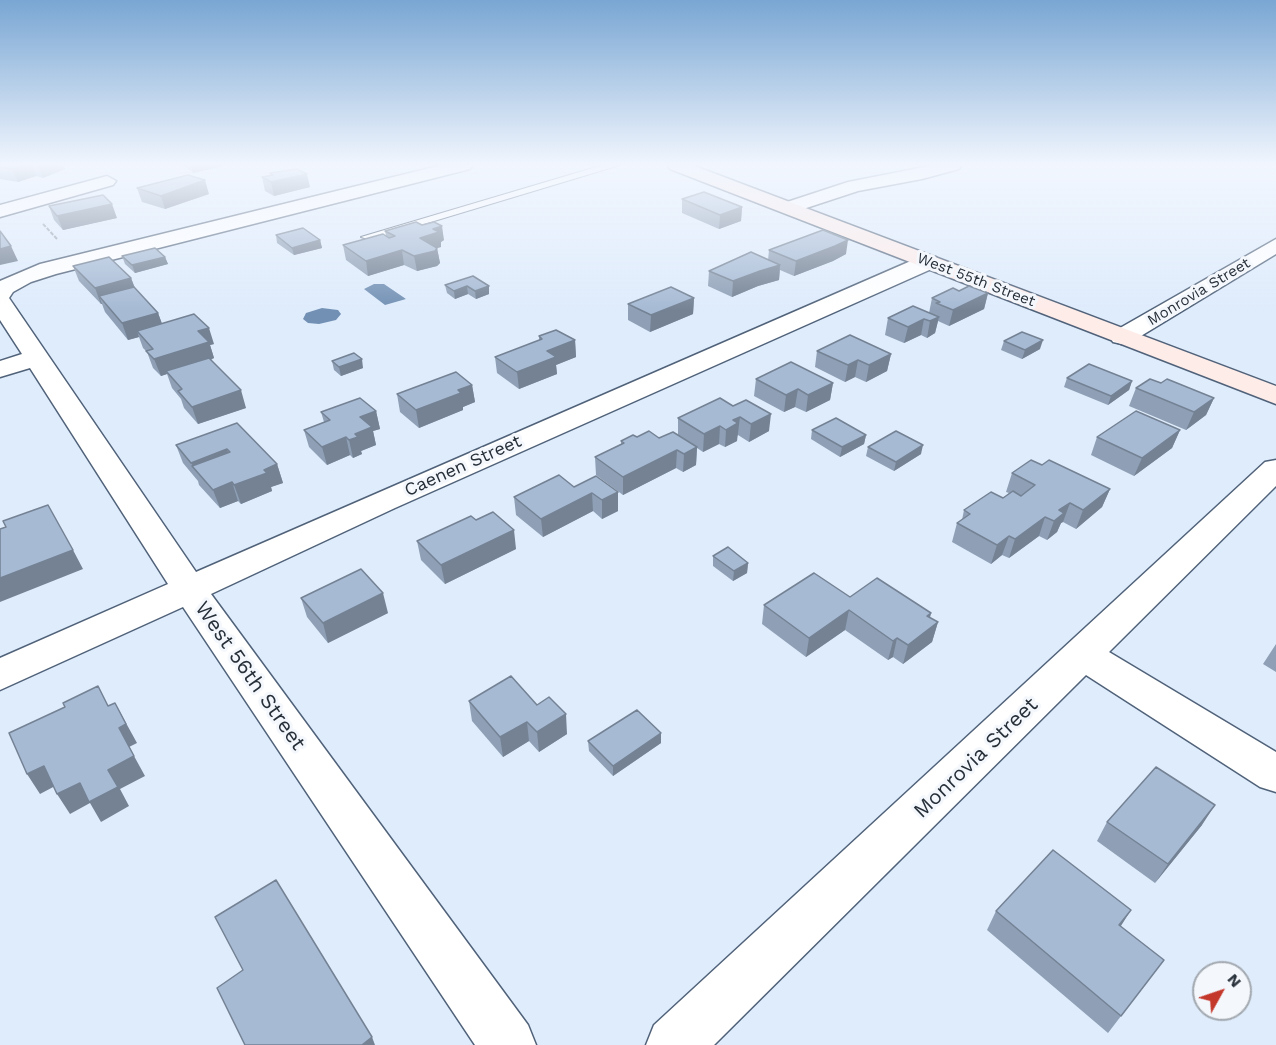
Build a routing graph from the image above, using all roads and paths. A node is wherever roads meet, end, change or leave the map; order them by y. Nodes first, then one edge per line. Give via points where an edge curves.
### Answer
1 (269, 214) edge
2 (447, 214) edge
3 (803, 214) edge
4 (41, 223) dead end
5 (367, 237) edge
6 (1276, 245) edge
7 (928, 262) junction
8 (68, 264) junction
9 (12, 290) edge
10 (0, 294) edge
11 (1122, 337) junction
12 (37, 358) junction
13 (0, 369) edge
14 (1276, 396) edge
15 (1276, 469) edge
16 (189, 589) junction
17 (1084, 655) junction
18 (0, 675) edge
19 (1276, 774) edge
20 (508, 1045) edge
21 (674, 1045) edge

1 - 8 street
2 - 5 lane
3 - 7 street, West 55th Street
4 - 8 path via 73,256
6 - 11 street, Monrovia Street
7 - 11 street, West 55th Street
7 - 16 street, Caenen Street
8 - 9 street
9 - 10 street via 5,287
9 - 12 street, West 56th Street
11 - 14 street, West 55th Street
12 - 13 street
12 - 16 street, West 56th Street
15 - 17 street, Monrovia Street
16 - 18 street, Caenen Street
16 - 20 street, West 56th Street
17 - 19 street
17 - 21 street, Monrovia Street

